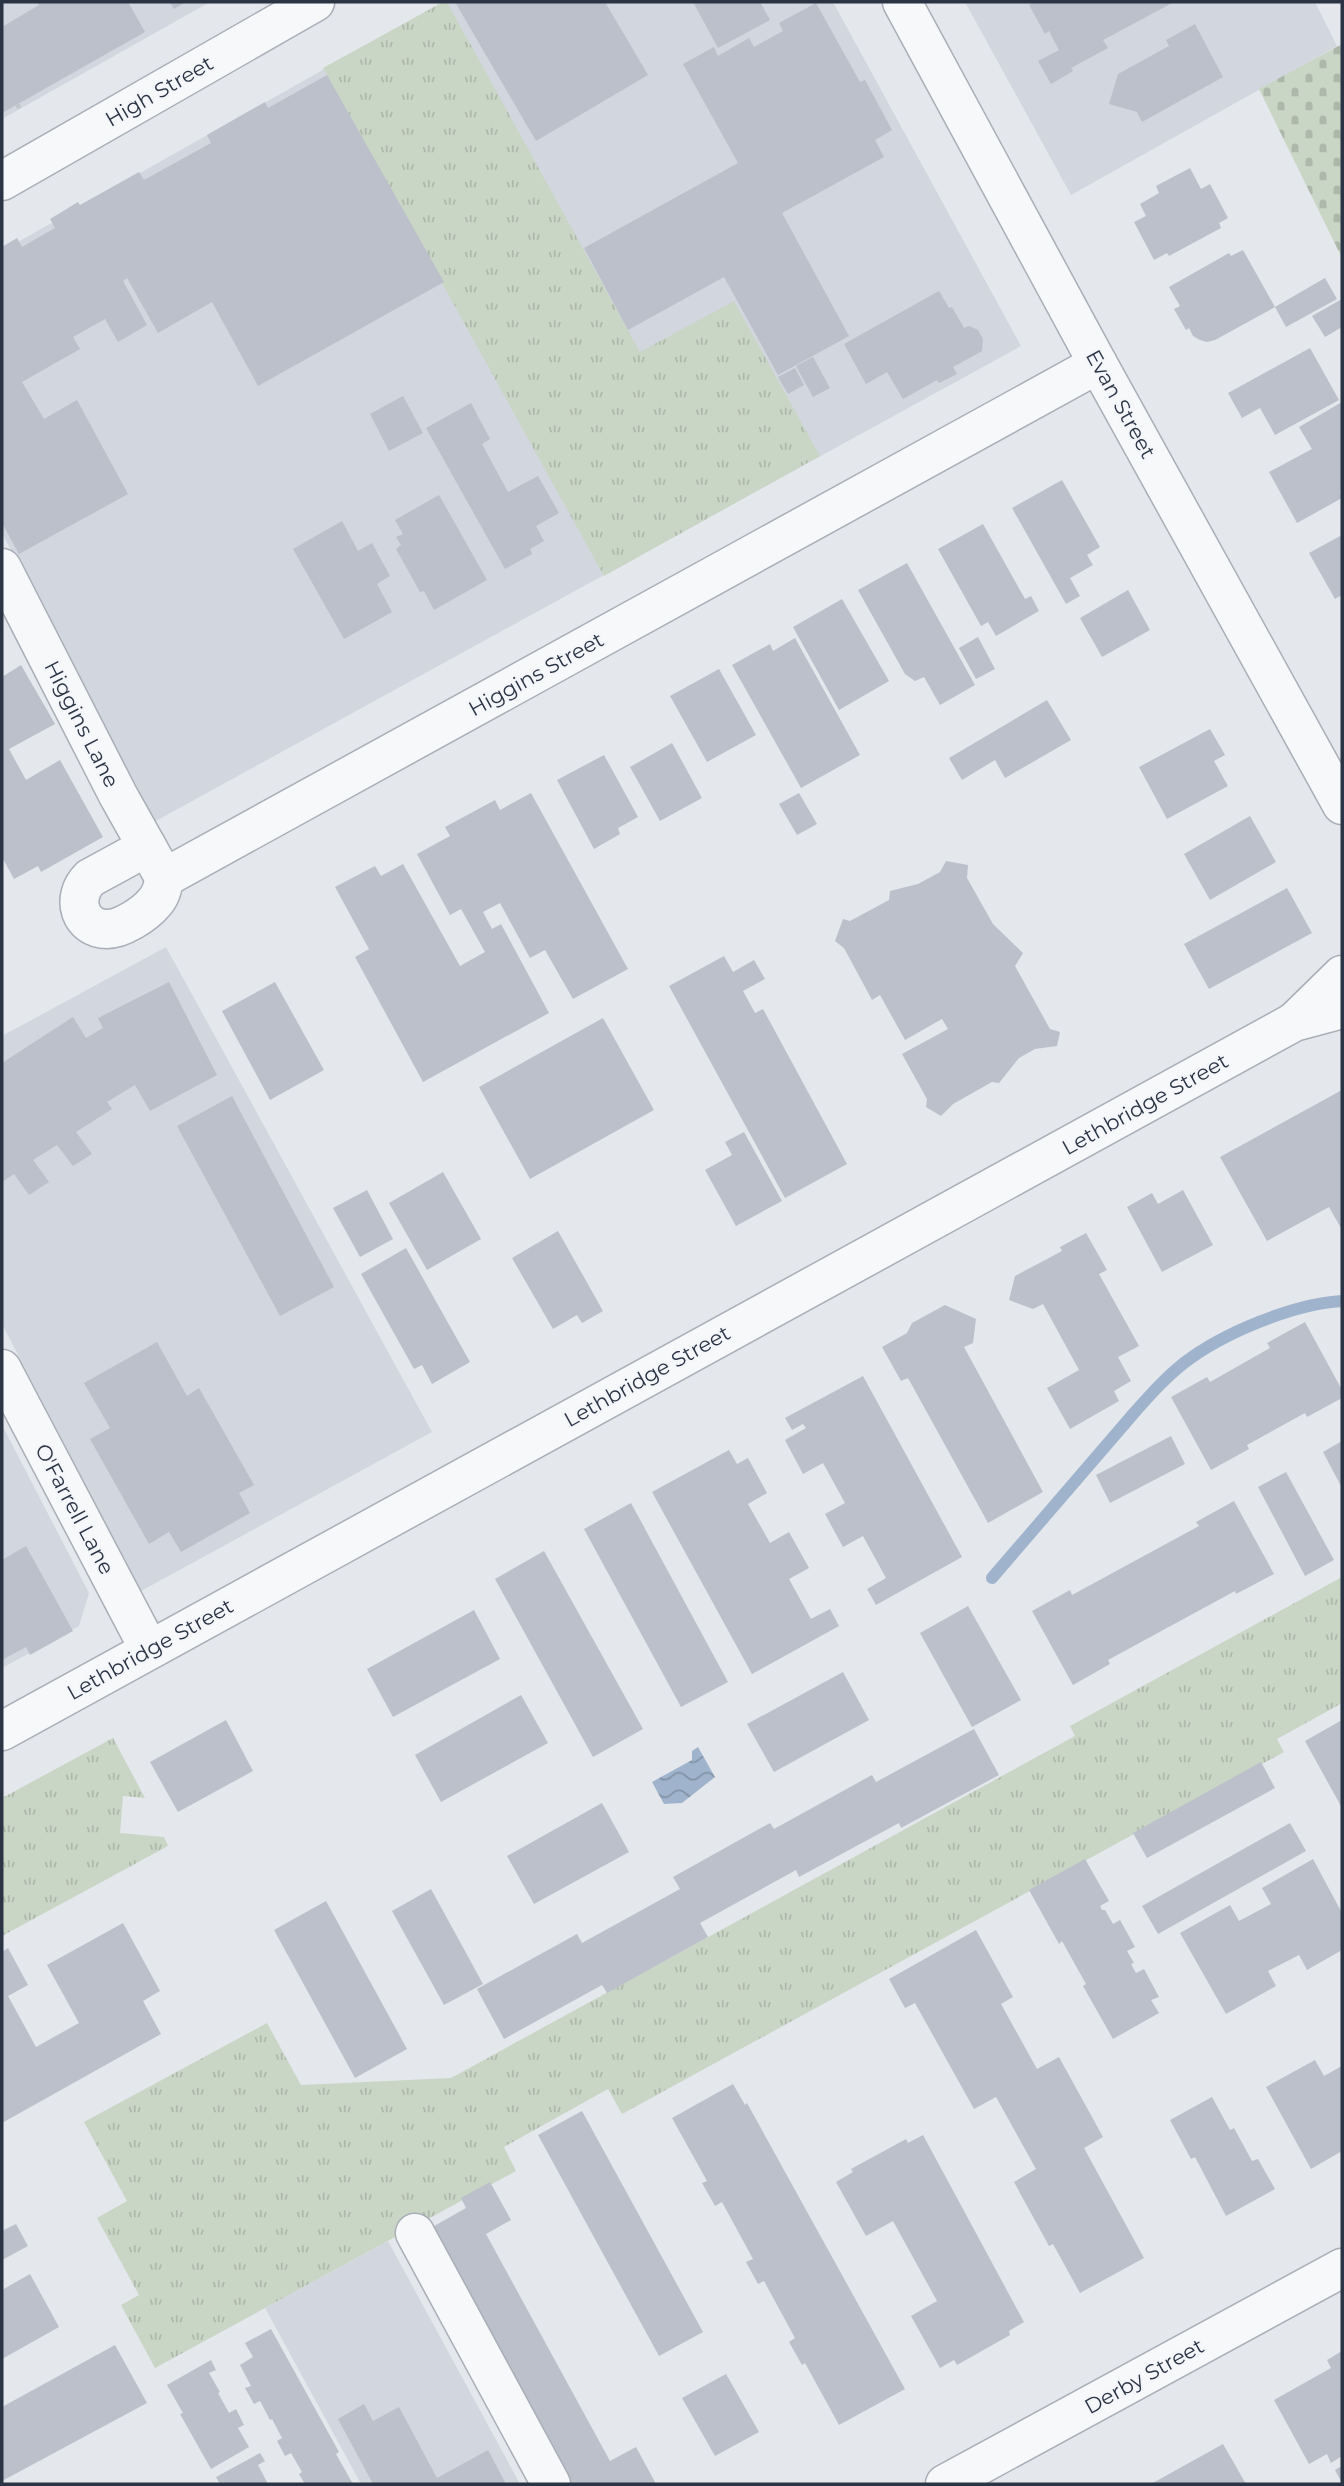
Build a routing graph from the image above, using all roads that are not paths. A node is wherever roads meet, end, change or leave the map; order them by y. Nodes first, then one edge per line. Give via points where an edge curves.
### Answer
1 (316, 2) edge
2 (902, 2) edge
3 (2, 181) edge
4 (1098, 364) junction
5 (2, 568) edge
6 (1342, 805) edge
7 (155, 863) joint
8 (1342, 975) edge
9 (1342, 1009) edge
10 (1294, 1022) junction
11 (2, 1369) edge
12 (149, 1649) junction
13 (2, 1731) edge
14 (415, 2233) dead end
15 (1342, 2268) edge
16 (551, 2484) edge
17 (945, 2484) edge

1 - 3 street, High Street
2 - 4 street, Evan Street
4 - 6 street, Evan Street
4 - 7 street, Higgins Street
5 - 7 street, Higgins Lane
8 - 10 street, Lethbridge Street
9 - 10 street, Lethbridge Street
10 - 12 street, Lethbridge Street
11 - 12 street, O'Farrell Lane
12 - 13 street, Lethbridge Street
14 - 16 street
15 - 17 street, Derby Street

